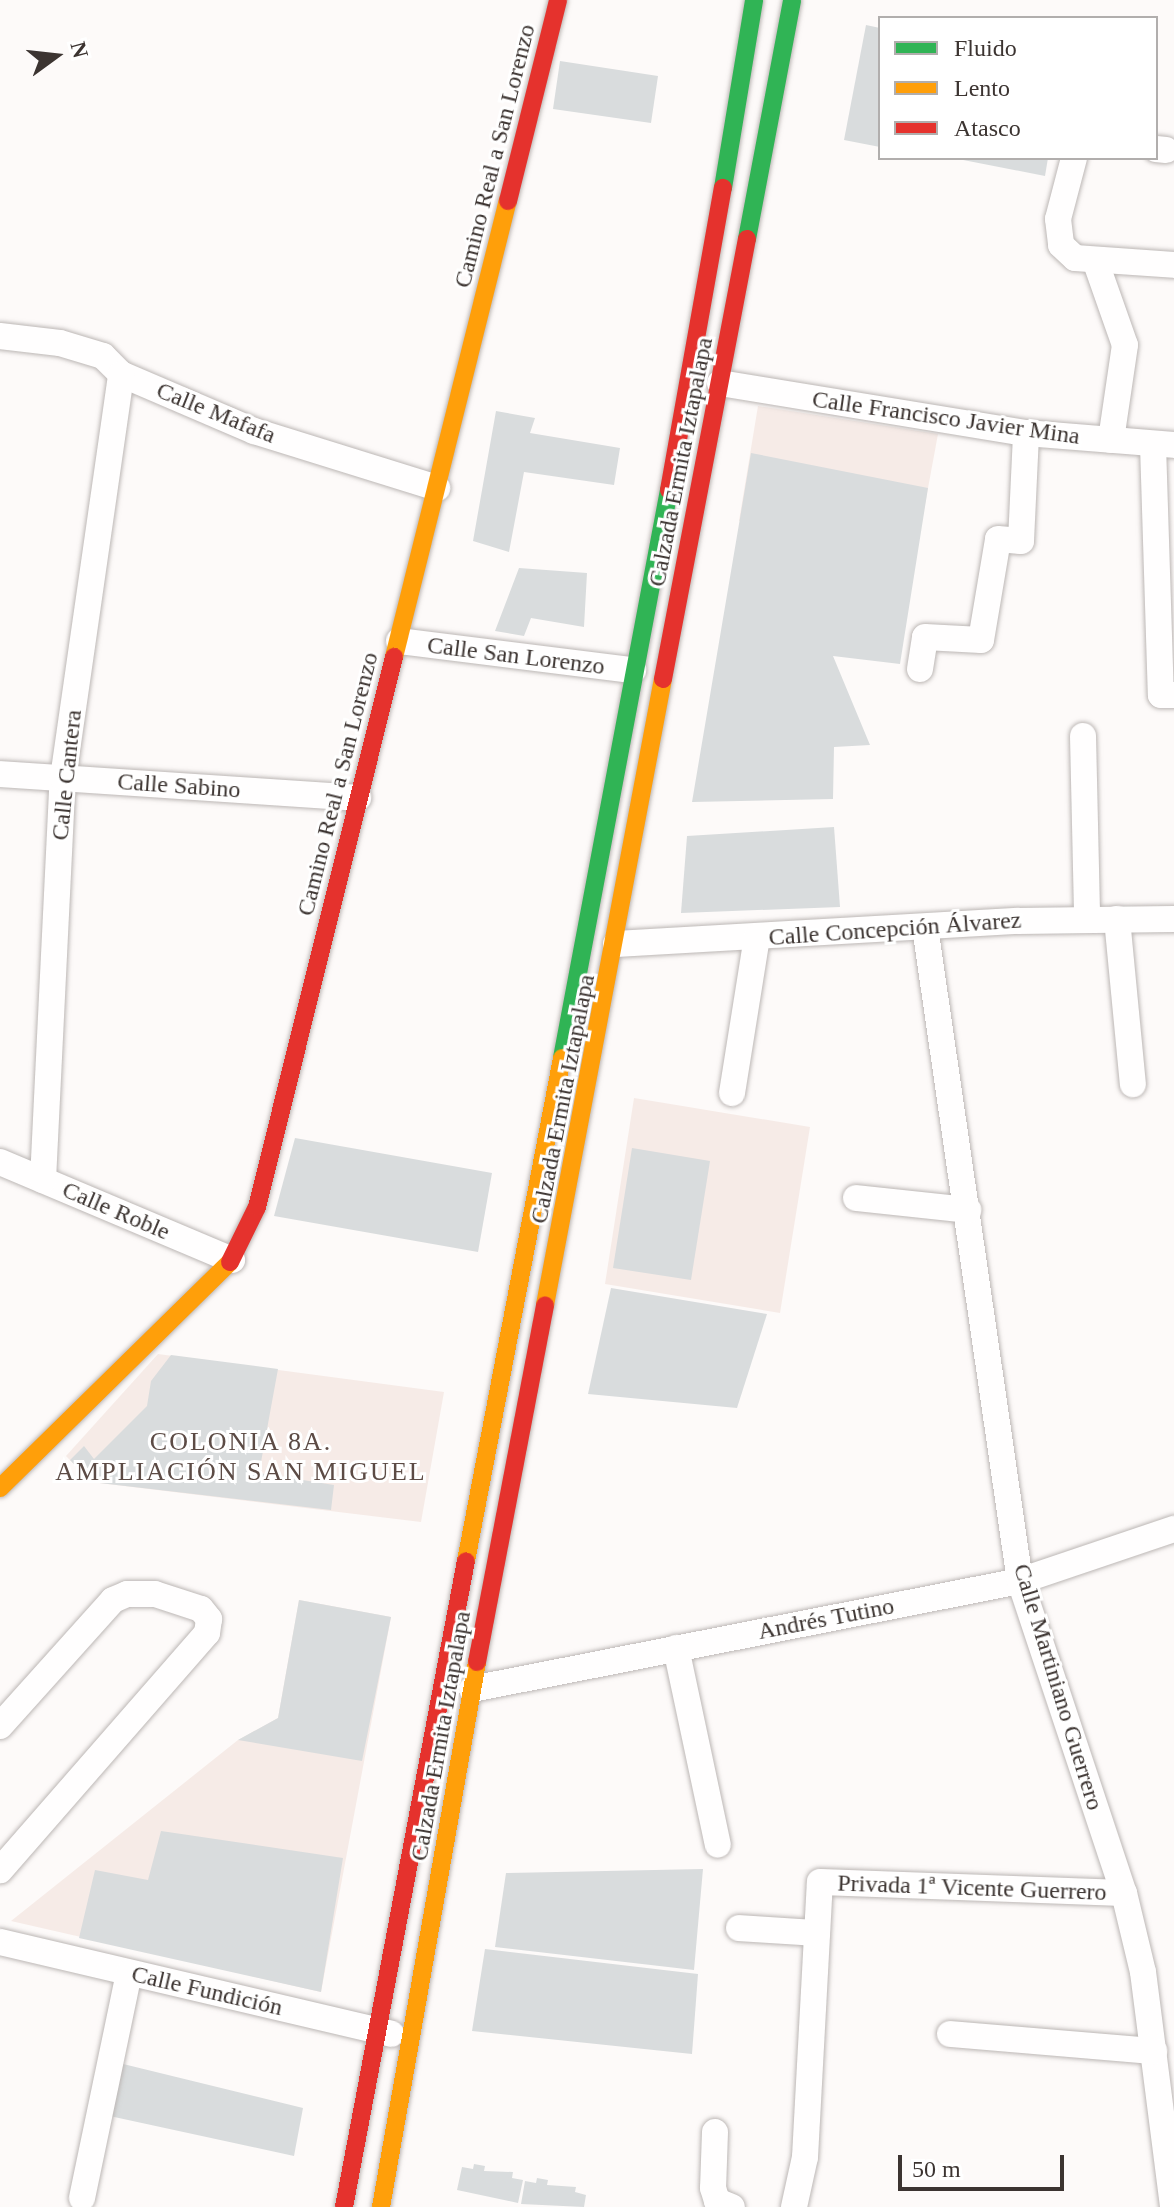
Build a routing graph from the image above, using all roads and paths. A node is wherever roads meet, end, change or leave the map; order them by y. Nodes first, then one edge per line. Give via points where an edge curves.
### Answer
1 (558, 0) edge
2 (754, 0) edge
3 (792, 0) edge
4 (1073, 160) edge
5 (1095, 260) junction
6 (1174, 265) edge
7 (0, 336) edge
8 (121, 374) junction
9 (720, 383) junction
10 (1026, 433) junction
11 (1111, 440) junction
12 (1163, 445) edge
13 (437, 488) junction
14 (399, 641) junction
15 (920, 669) dead end
16 (633, 670) junction
17 (1174, 695) edge
18 (1083, 736) dead end
19 (0, 774) edge
20 (63, 778) junction
21 (358, 798) junction
22 (1087, 919) junction
23 (1117, 919) junction
24 (1174, 919) edge
25 (925, 927) junction
26 (757, 937) junction
27 (616, 944) junction
28 (1133, 1084) dead end
29 (732, 1093) dead end
30 (0, 1162) edge
31 (43, 1180) junction
32 (856, 1198) dead end
33 (968, 1210) junction
34 (232, 1260) junction
35 (0, 1488) edge
36 (1174, 1529) edge
37 (1020, 1581) junction
38 (676, 1648) junction
39 (472, 1689) junction
40 (0, 1726) edge
41 (718, 1845) dead end
42 (0, 1870) edge
43 (1124, 1893) junction
44 (739, 1928) dead end
45 (817, 1933) junction
46 (0, 1942) edge
47 (129, 1973) junction
48 (377, 2031) junction
49 (950, 2034) dead end
50 (414, 2039) junction
51 (1154, 2051) junction
52 (715, 2132) dead end
53 (82, 2198) dead end
54 (344, 2207) edge
55 (381, 2207) edge
56 (732, 2207) edge
57 (794, 2207) edge
58 (1173, 2207) edge

1 - 13 main road, Camino Real a San Lorenzo
2 - 16 main road, Calzada Ermita Iztapalapa via 697,344
3 - 9 main road, Calzada Ermita Iztapalapa
4 - 5 street via 1058,219 1061,245 1075,258
5 - 6 street
5 - 11 street via 1125,345
7 - 8 street, Calle Mafafa via 60,343 103,356
8 - 13 street, Calle Mafafa via 254,431
8 - 20 street, Calle Cantera
9 - 10 street, Calle Francisco Javier Mina
9 - 27 main road, Calzada Ermita Iztapalapa
10 - 11 street, Calle Francisco Javier Mina
10 - 15 street via 1021,541 998,539 981,640 925,637
11 - 12 street, Calle Francisco Javier Mina
12 - 17 street via 1161,695
13 - 14 main road, Camino Real a San Lorenzo
14 - 16 street, Calle San Lorenzo
14 - 21 main road, Camino Real a San Lorenzo
16 - 48 main road, Calzada Ermita Iztapalapa
18 - 22 street
19 - 20 street, Calle Sabino
20 - 21 street, Calle Sabino
20 - 31 street, Calle Cantera
21 - 34 main road, Camino Real a San Lorenzo via 257,1207
22 - 23 street, Calle Concepción Álvarez
22 - 25 street, Calle Concepción Álvarez
23 - 24 street, Calle Concepción Álvarez
23 - 28 street
25 - 26 street, Calle Concepción Álvarez
25 - 33 street, Calle Martiniano Guerrero
26 - 27 street, Calle Concepción Álvarez
26 - 29 street
27 - 39 main road, Calzada Ermita Iztapalapa
30 - 31 street, Calle Roble
31 - 34 street, Calle Roble
32 - 33 street
33 - 37 street, Calle Martiniano Guerrero
34 - 35 main road, Camino Real a San Lorenzo
36 - 37 street, Andrés Tutino
37 - 38 street, Andrés Tutino
37 - 43 street, Calle Martiniano Guerrero
38 - 39 street, Andrés Tutino
38 - 41 street
39 - 50 main road, Calzada Ermita Iztapalapa
40 - 42 street via 113,1600 155,1594 201,1609 209,1619 207,1633
43 - 45 street, Privada 1ª Vicente Guerrero via 820,1882
43 - 51 street, Calle Martiniano Guerrero
44 - 45 street
45 - 57 street via 805,2157
46 - 47 street, Calle Fundición
47 - 48 street, Calle Fundición
47 - 53 street
48 - 50 street, Calle Fundición
48 - 54 main road, Calzada Ermita Iztapalapa
49 - 51 street
50 - 55 main road, Calzada Ermita Iztapalapa
51 - 58 street, Calle Martiniano Guerrero
52 - 56 street via 713,2188 717,2201

